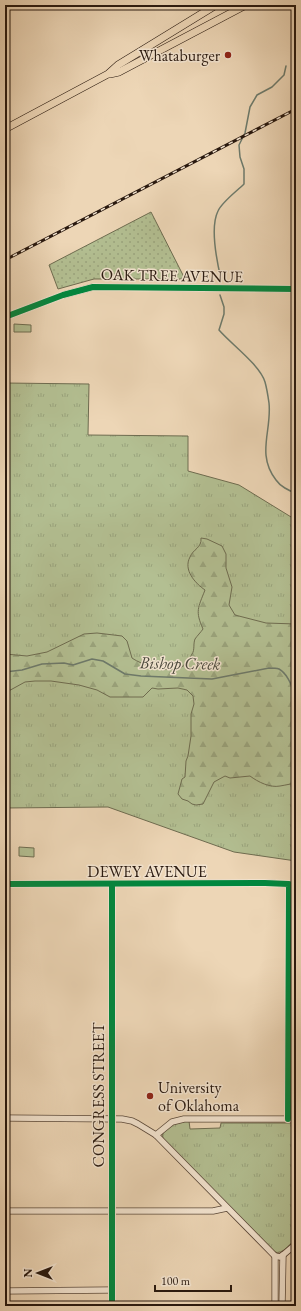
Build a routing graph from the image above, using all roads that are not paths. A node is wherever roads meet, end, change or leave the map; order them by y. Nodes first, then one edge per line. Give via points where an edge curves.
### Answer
1 (216, 5) edge
2 (246, 5) edge
3 (108, 74) junction
4 (5, 129) edge
5 (296, 290) edge
6 (5, 317) edge
7 (5, 884) edge
8 (112, 884) junction
9 (289, 1004) junction
10 (296, 1004) edge
11 (5, 1118) edge
12 (112, 1119) junction
13 (288, 1119) junction
14 (296, 1119) edge
15 (156, 1136) junction
16 (227, 1208) junction
17 (5, 1211) edge
18 (111, 1211) junction
19 (296, 1244) edge
20 (283, 1255) junction
21 (275, 1256) junction
22 (112, 1290) junction
23 (5, 1291) edge
24 (112, 1306) edge
25 (274, 1306) edge
26 (282, 1306) edge

1 - 3 main road
2 - 3 main road via 119,72
3 - 4 main road
5 - 6 street, OAK TREE AVENUE via 93,287 63,295
7 - 8 street, DEWEY AVENUE
8 - 9 street, DEWEY AVENUE via 289,884
8 - 12 street, CONGRESS STREET
9 - 10 street
9 - 13 street
11 - 12 street
12 - 15 street via 132,1121
12 - 18 street, CONGRESS STREET
13 - 14 street
13 - 15 street via 184,1119 172,1122
15 - 16 street
16 - 18 street via 213,1211
16 - 21 street
17 - 18 street
18 - 22 street, CONGRESS STREET
19 - 20 street
20 - 21 street
20 - 26 street
21 - 25 street
22 - 23 street
22 - 24 street, CONGRESS STREET

